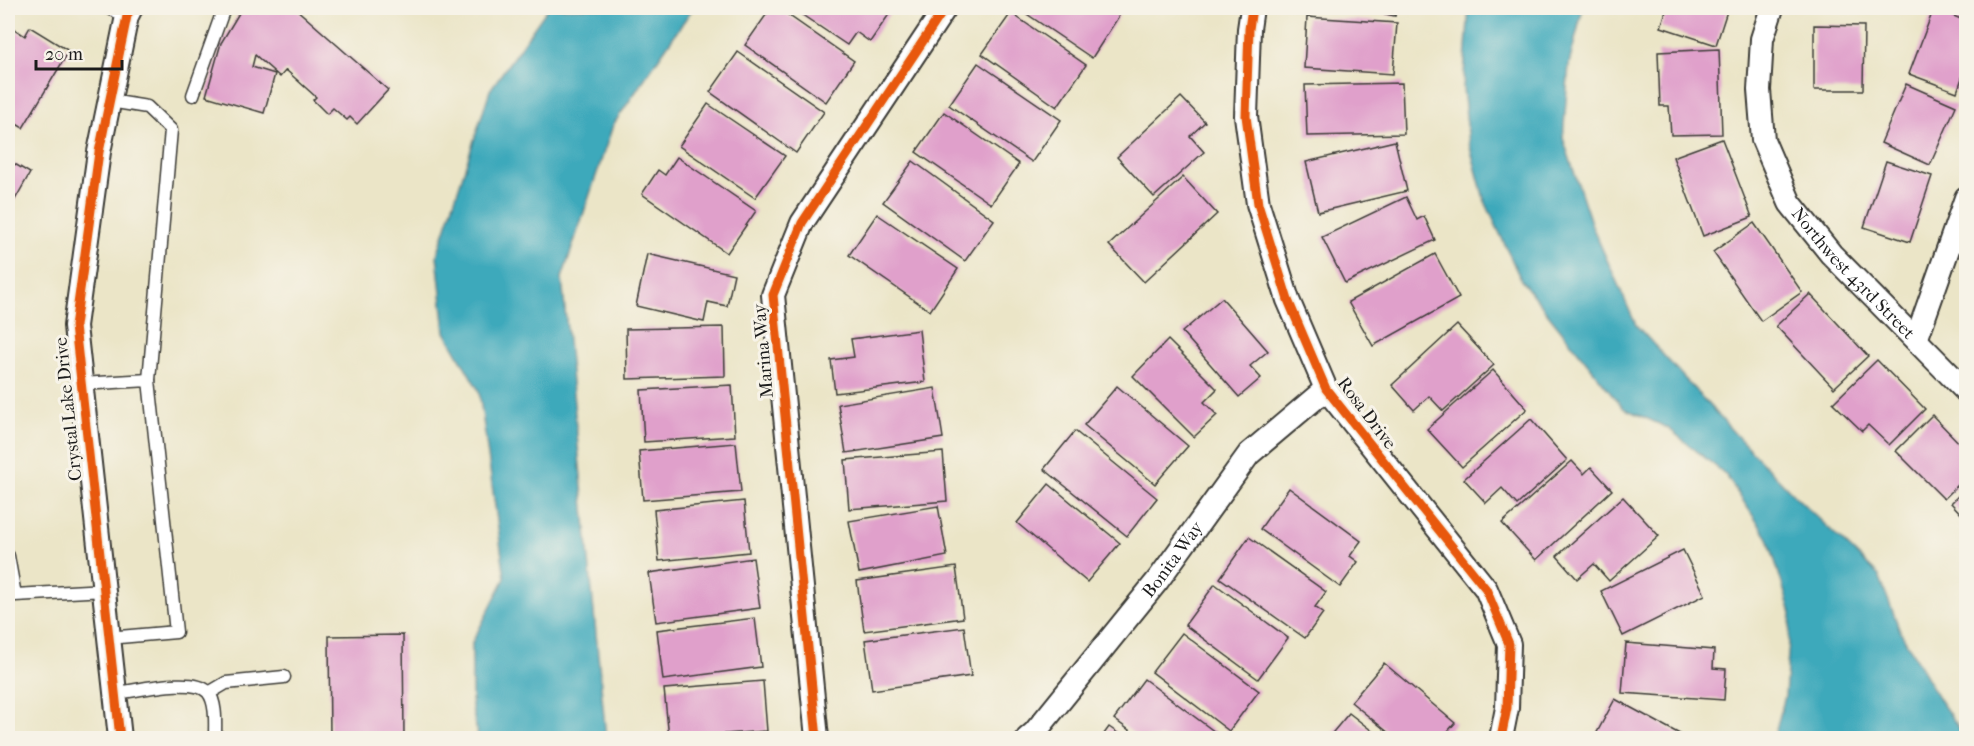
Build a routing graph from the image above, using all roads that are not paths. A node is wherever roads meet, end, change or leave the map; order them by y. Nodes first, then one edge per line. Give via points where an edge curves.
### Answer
1 (224, 8) edge
2 (945, 8) edge
3 (1252, 8) edge
4 (1772, 8) edge
5 (122, 10) edge
6 (193, 95) dead end
7 (110, 100) junction
8 (1966, 198) edge
9 (1916, 340) junction
10 (149, 380) junction
11 (81, 384) junction
12 (1326, 389) junction
13 (1966, 391) edge
14 (8, 555) edge
15 (105, 590) junction
16 (108, 638) junction
17 (284, 677) dead end
18 (116, 693) junction
19 (209, 693) junction
20 (120, 738) edge
21 (215, 738) edge
22 (817, 738) edge
23 (1028, 738) edge
24 (1501, 738) edge

1 - 6 lane
2 - 22 street, Marina Way via 802,223 773,295
3 - 12 street, Rosa Drive via 1246,116 1258,204 1288,300
4 - 9 street, Northwest 43rd Street via 1761,49 1763,140 1790,203 1832,254
5 - 7 street, Crystal Lake Drive
7 - 10 lane via 147,107 171,130
7 - 11 street, Crystal Lake Drive via 75,326
8 - 9 street
9 - 13 street, Northwest 43rd Street
10 - 11 lane
10 - 16 lane via 176,632
11 - 15 street, Crystal Lake Drive
12 - 23 street, Bonita Way via 1249,454 1158,580
12 - 24 street, Rosa Drive via 1486,589 1509,644 1507,708
14 - 15 lane via 15,594
15 - 16 street, Crystal Lake Drive
16 - 18 street, Crystal Lake Drive
17 - 19 lane via 226,683
18 - 19 lane via 183,684 199,686
18 - 20 street, Crystal Lake Drive
19 - 21 lane

